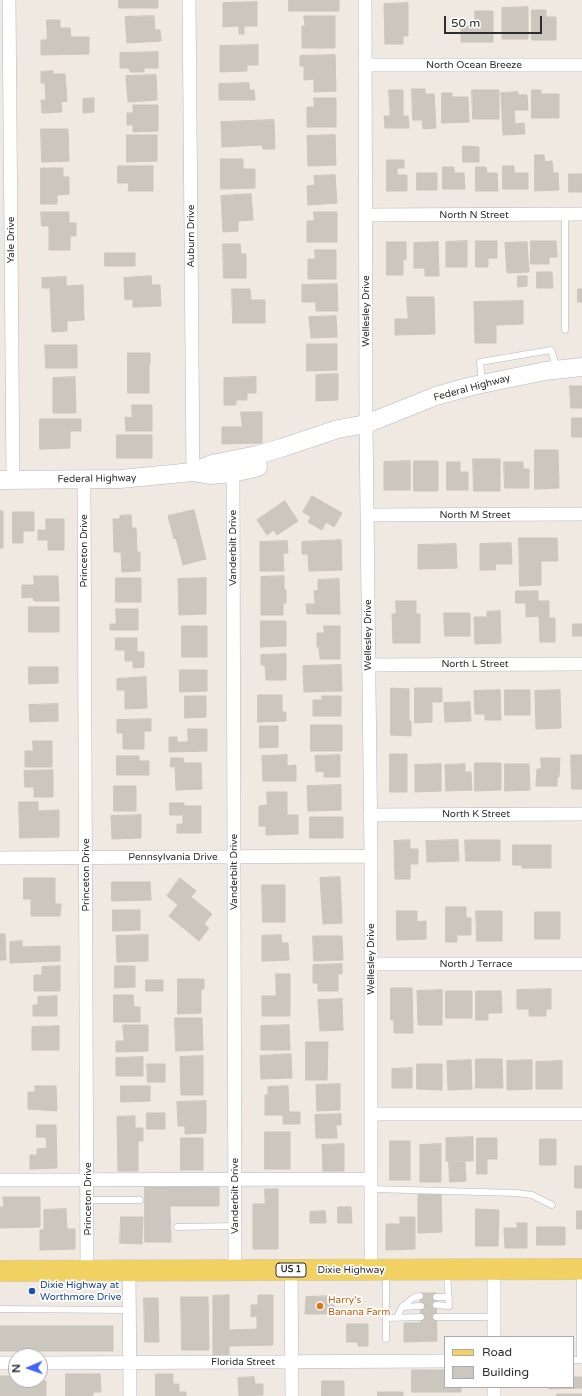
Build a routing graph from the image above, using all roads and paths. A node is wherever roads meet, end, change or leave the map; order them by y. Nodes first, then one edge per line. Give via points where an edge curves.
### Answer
1 (9, 0) edge
2 (189, 0) edge
3 (365, 0) edge
4 (365, 65) junction
5 (582, 65) edge
6 (565, 214) junction
7 (582, 214) edge
8 (366, 215) junction
9 (565, 330) dead end
10 (582, 367) edge
11 (366, 424) junction
12 (193, 472) junction
13 (233, 473) junction
14 (6, 480) edge
15 (84, 480) junction
16 (582, 514) edge
17 (367, 515) junction
18 (582, 664) edge
19 (368, 665) junction
20 (582, 814) edge
21 (370, 815) junction
22 (371, 856) junction
23 (234, 857) junction
24 (0, 858) edge
25 (86, 858) junction
26 (371, 964) junction
27 (582, 964) edge
28 (371, 1114) junction
29 (582, 1114) edge
30 (235, 1179) junction
31 (0, 1180) edge
32 (88, 1180) junction
33 (371, 1184) junction
34 (88, 1200) junction
35 (140, 1200) dead end
36 (552, 1205) dead end
37 (235, 1226) junction
38 (177, 1227) dead end
39 (447, 1269) junction
40 (494, 1269) junction
41 (581, 1269) edge
42 (129, 1270) junction
43 (235, 1270) junction
44 (291, 1270) junction
45 (378, 1270) junction
46 (0, 1271) edge
47 (88, 1271) junction
48 (420, 1296) dead end
49 (449, 1296) junction
50 (436, 1297) dead end
51 (436, 1305) dead end
52 (420, 1306) dead end
53 (449, 1306) junction
54 (402, 1307) junction
55 (0, 1309) edge
56 (129, 1310) junction
57 (494, 1316) junction
58 (397, 1317) junction
59 (421, 1317) dead end
60 (436, 1317) dead end
61 (449, 1317) junction
62 (386, 1318) junction
63 (494, 1336) edge
64 (386, 1339) dead end
65 (574, 1360) edge
66 (444, 1361) edge
67 (130, 1362) junction
68 (292, 1362) junction
69 (48, 1363) edge
70 (130, 1396) edge
71 (292, 1396) edge

1 - 14 street, Yale Drive
2 - 12 street, Auburn Drive
3 - 4 street, Wellesley Drive
4 - 5 street, North Ocean Breeze
4 - 8 street, Wellesley Drive
6 - 7 street, North N Street
6 - 8 street, North N Street
6 - 9 lane
8 - 11 street, Wellesley Drive
10 - 11 main road, Federal Highway via 508,378 436,396
11 - 12 main road, Federal Highway via 338,429 257,455 212,464
11 - 13 main road, Federal Highway via 341,440 278,462
11 - 17 street, Wellesley Drive
12 - 13 main road, Federal Highway via 210,475
12 - 15 main road, Federal Highway via 154,477
13 - 23 street, Vanderbilt Drive
14 - 15 main road, Federal Highway
15 - 25 street, Princeton Drive
16 - 17 street, North M Street
17 - 19 street, Wellesley Drive
18 - 19 street, North L Street
19 - 21 street, Wellesley Drive
20 - 21 street, North K Street
21 - 22 street, Wellesley Drive
22 - 23 street, Pennsylvania Drive
22 - 26 street, Wellesley Drive
23 - 25 street, Pennsylvania Drive
23 - 30 street, Vanderbilt Drive
24 - 25 street, Pennsylvania Drive
25 - 32 street, Princeton Drive
26 - 27 street, North J Terrace
26 - 28 street, Wellesley Drive
28 - 29 street
28 - 33 street, Wellesley Drive
30 - 32 street
30 - 33 street
30 - 37 street, Vanderbilt Drive
31 - 32 street
32 - 34 street, Princeton Drive
33 - 36 lane via 516,1193 532,1196
33 - 45 street, Wellesley Drive
34 - 35 lane
34 - 47 street, Princeton Drive
37 - 38 lane
37 - 43 street, Vanderbilt Drive
39 - 40 main road, Dixie Highway / US 1
39 - 45 main road, Dixie Highway / US 1
39 - 49 lane
40 - 41 main road, Dixie Highway / US 1
40 - 57 street
41 - 65 lane via 580,1360
42 - 43 main road, Dixie Highway / US 1
42 - 47 main road, Dixie Highway / US 1
42 - 56 street
43 - 44 main road, Dixie Highway / US 1
44 - 45 main road, Dixie Highway / US 1
44 - 68 street
45 - 62 lane
46 - 47 main road, Dixie Highway / US 1
48 - 54 lane
49 - 50 lane
49 - 53 lane
51 - 53 lane
52 - 54 lane
53 - 61 lane
54 - 58 lane
55 - 56 lane
56 - 67 street
57 - 61 lane
57 - 63 street
58 - 59 lane
58 - 62 lane
60 - 61 lane
62 - 64 lane
66 - 68 street, Florida Street
67 - 68 street, Florida Street
67 - 69 street, Florida Street
67 - 70 street
68 - 71 street

